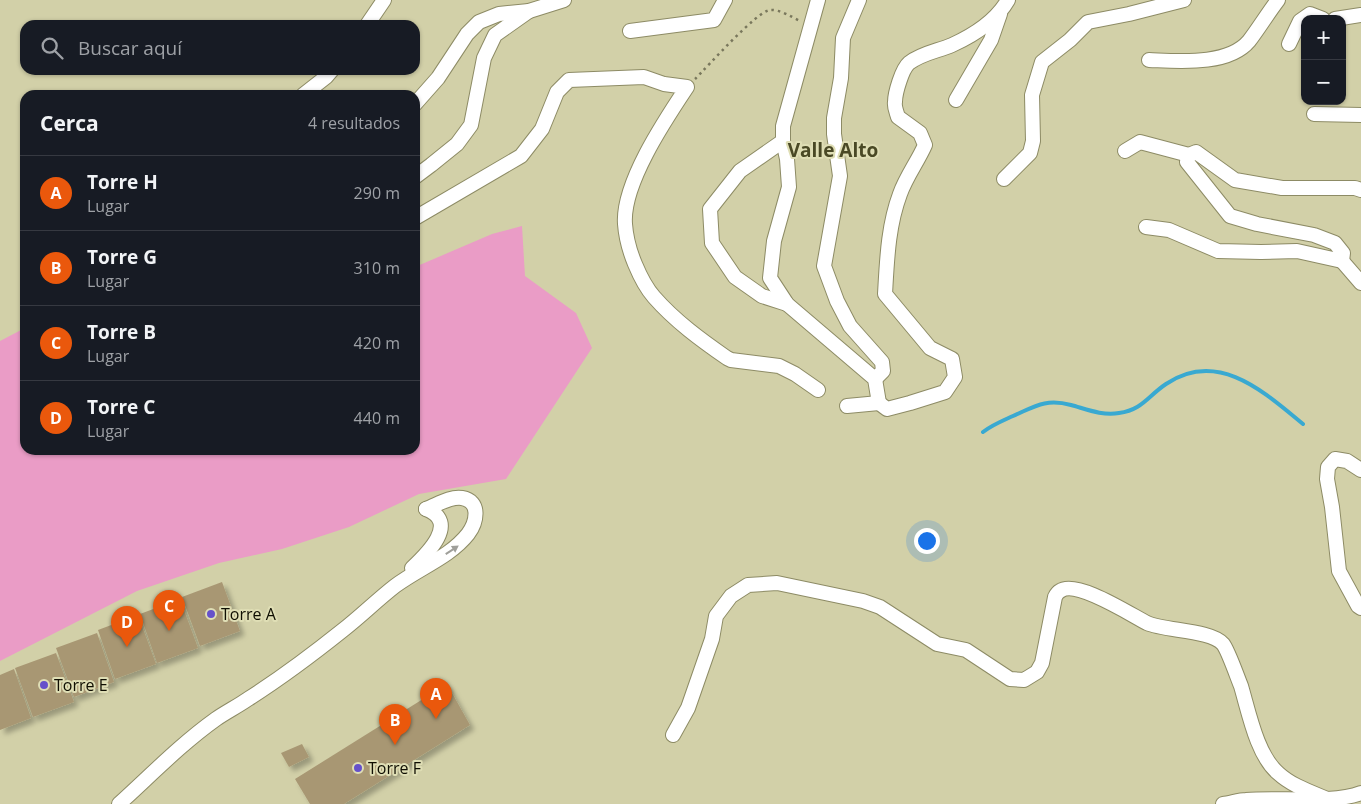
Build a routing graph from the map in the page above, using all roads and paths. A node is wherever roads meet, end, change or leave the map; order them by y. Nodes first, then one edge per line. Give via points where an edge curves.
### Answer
1 (384, 0) edge
2 (564, 0) edge
3 (726, 0) edge
4 (818, 0) edge
5 (859, 0) edge
6 (1184, 0) edge
7 (1278, 0) edge
8 (1005, 6) edge
9 (529, 11) junction
10 (1361, 15) edge
11 (1346, 17) edge
12 (370, 20) edge
13 (1301, 20) edge
14 (810, 25) junction
15 (630, 30) dead end
16 (1289, 44) dead end
17 (1149, 60) dead end
18 (328, 75) edge
19 (687, 87) junction
20 (309, 90) edge
21 (420, 98) edge
22 (956, 100) dead end
23 (1314, 114) dead end
24 (1361, 115) edge
25 (783, 141) junction
26 (1125, 150) dead end
27 (1189, 156) junction
28 (420, 174) edge
29 (1004, 179) dead end
30 (1361, 190) edge
31 (420, 215) edge
32 (1146, 227) dead end
33 (1342, 261) junction
34 (1361, 283) edge
35 (786, 304) junction
36 (875, 379) junction
37 (818, 390) dead end
38 (879, 403) junction
39 (847, 406) dead end
40 (1361, 470) edge
41 (396, 586) junction
42 (1361, 608) edge
43 (673, 735) dead end
44 (1359, 798) edge
45 (1332, 801) junction
46 (119, 804) edge
47 (1224, 804) edge

1 - 12 street
2 - 9 street
3 - 15 street via 714,20
4 - 14 street
5 - 36 street via 843,38 834,118 840,176 824,266 850,326 882,362 882,370
6 - 29 street via 1088,22 1042,62 1032,95 1033,141 1030,153
7 - 17 street via 1248,43 1233,55 1191,62
8 - 22 street via 991,40
8 - 38 street via 987,24 952,45 908,64 900,79 894,103 898,117 920,133 925,144 900,193 888,241 885,294 930,348 952,359 955,377 945,392 887,409
9 - 21 street via 498,14 480,22 467,34 438,78
9 - 28 street via 495,35 484,58 471,125 457,144
10 - 11 street
13 - 16 street
14 - 19 path via 772,9 764,11
14 - 25 street via 783,126
18 - 20 street
19 - 31 street via 664,84 644,76 569,80 557,92 542,129 521,156
19 - 37 street via 656,133 628,195 624,222 630,252 640,276 653,296 684,327 727,358 779,366
23 - 24 street
25 - 35 street via 789,188 774,241 770,278
25 - 35 street via 740,171 710,208 712,243 735,277 762,296
26 - 27 street via 1140,142
27 - 30 street via 1196,152 1234,180 1282,188
27 - 33 street via 1187,162 1191,168 1230,216 1314,235 1335,243 1343,253
32 - 33 street via 1169,230 1218,251 1296,251
33 - 34 street
35 - 36 street
36 - 38 street
38 - 39 street
40 - 42 street via 1347,461 1335,459 1328,467 1327,479 1339,571
41 -> 41 street via 459,545 477,518 471,502 455,497 426,509 438,516 439,535 432,548
41 - 46 street via 300,662 197,733
43 - 45 street via 688,708 712,639 716,616 731,596 748,585 777,583 863,601 880,607 937,644 966,650 1010,679 1024,680 1037,672 1042,663 1055,597 1060,590 1069,588 1086,592 1148,624 1214,637 1224,644 1262,751 1277,772 1293,784
44 - 45 street
45 - 47 street via 1247,800

